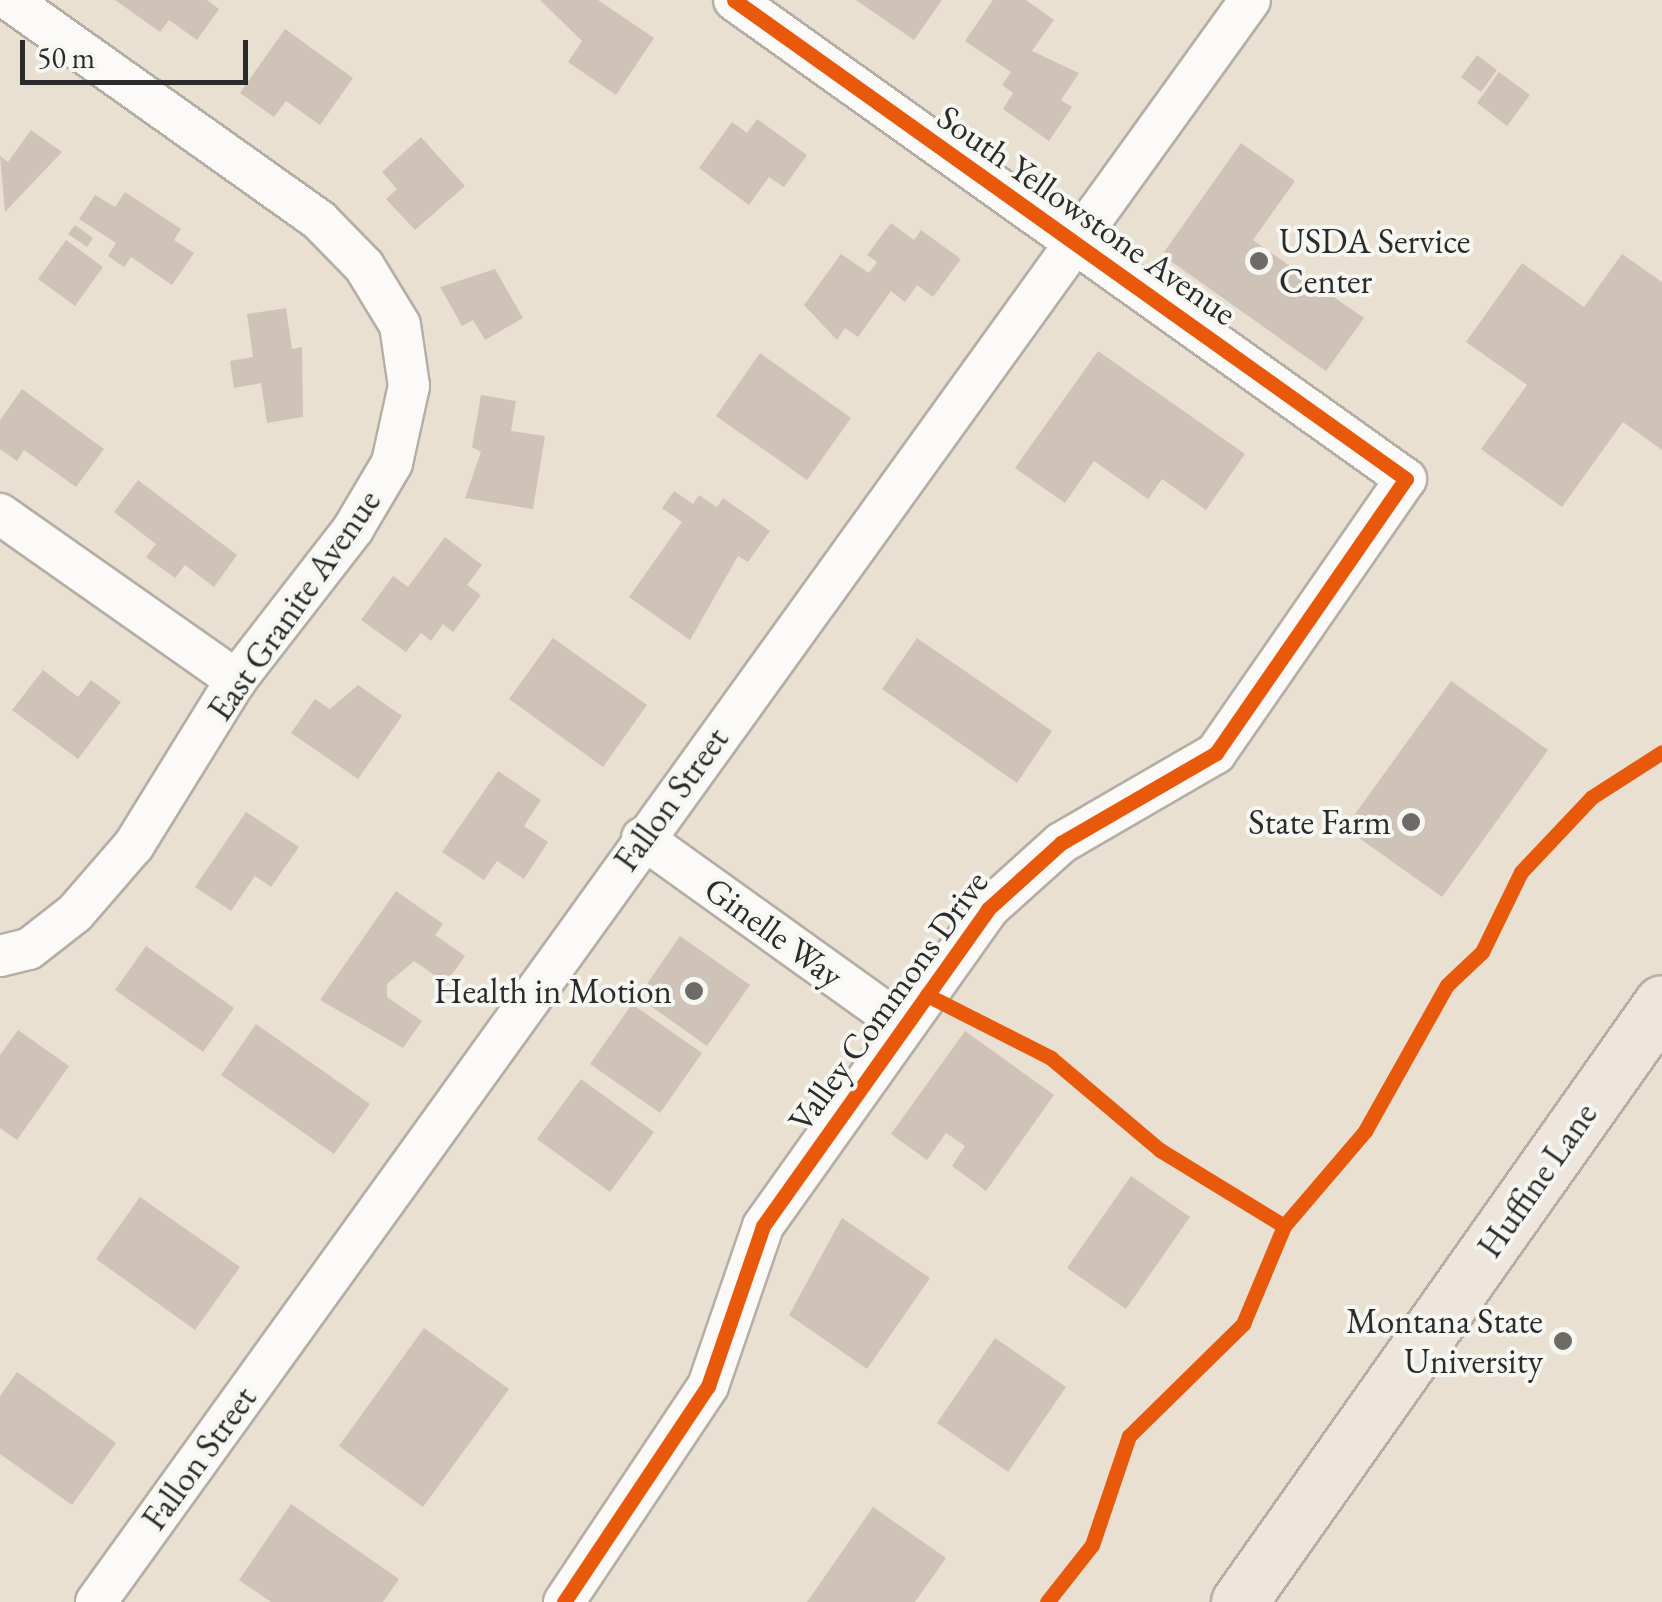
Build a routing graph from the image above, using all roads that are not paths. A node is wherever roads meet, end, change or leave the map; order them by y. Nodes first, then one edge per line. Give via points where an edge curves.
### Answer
1 (9, 0) edge
2 (734, 0) edge
3 (1250, 0) edge
4 (1073, 243) junction
5 (1406, 479) joint
6 (0, 514) edge
7 (236, 680) junction
8 (642, 838) junction
9 (0, 956) edge
10 (1662, 1003) edge
11 (905, 1026) junction
12 (96, 1602) edge
13 (564, 1602) edge
14 (1239, 1602) edge

1 - 7 street, East Granite Avenue via 319,220 364,266 400,325 409,386 392,463 354,529
2 - 4 street, South Yellowstone Avenue
3 - 4 street, Fallon Street
4 - 5 street, South Yellowstone Avenue
4 - 8 street, Fallon Street
5 - 11 street, Valley Commons Drive via 1216,753 1017,875
6 - 7 street
7 - 9 street, East Granite Avenue via 134,845 74,913 29,949
8 - 11 street, Ginelle Way
8 - 12 street, Fallon Street
10 - 14 highway, Huffine Lane
11 - 13 street, Valley Commons Drive via 764,1226 708,1386

